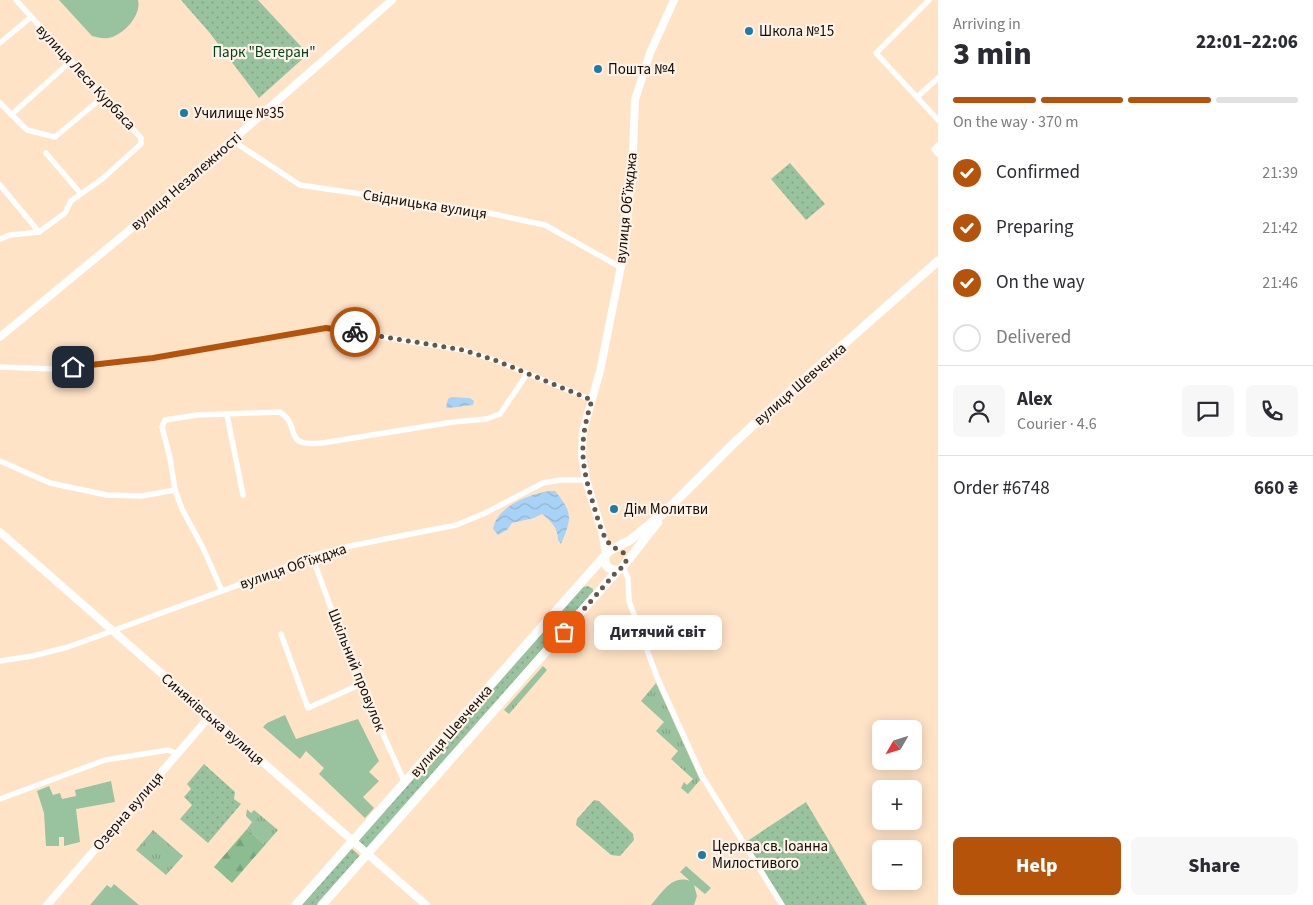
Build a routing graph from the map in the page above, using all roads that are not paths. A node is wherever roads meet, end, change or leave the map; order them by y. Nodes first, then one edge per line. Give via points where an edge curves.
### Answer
1 (16, 0) edge
2 (392, 0) edge
3 (674, 0) edge
4 (928, 0) edge
5 (31, 17) junction
6 (0, 43) edge
7 (71, 61) junction
8 (938, 78) edge
9 (104, 96) junction
10 (917, 97) junction
11 (0, 103) edge
12 (11, 115) junction
13 (938, 120) edge
14 (233, 140) junction
15 (938, 145) edge
16 (46, 153) dead end
17 (938, 154) edge
18 (0, 185) edge
19 (81, 194) junction
20 (39, 232) junction
21 (0, 239) edge
22 (938, 261) edge
23 (620, 267) junction
24 (0, 337) edge
25 (0, 366) edge
26 (527, 374) junction
27 (592, 400) junction
28 (227, 415) junction
29 (0, 461) edge
30 (586, 480) junction
31 (175, 490) junction
32 (243, 495) dead end
33 (665, 512) junction
34 (0, 532) edge
35 (610, 551) junction
36 (312, 556) junction
37 (621, 567) junction
38 (222, 591) junction
39 (113, 630) junction
40 (281, 634) dead end
41 (0, 660) edge
42 (360, 684) junction
43 (210, 716) junction
44 (178, 754) junction
45 (405, 783) junction
46 (0, 799) edge
47 (352, 842) junction
48 (367, 855) junction
49 (47, 905) edge
50 (296, 905) edge
51 (322, 905) edge
52 (426, 905) edge
53 (782, 905) edge

1 - 5 street, вулиця Леся Курбаса
2 - 14 street, вулиця Незалежності
3 - 23 street, вулиця Обʼїжджа via 656,38 635,100 628,214
4 - 10 street via 876,53
5 - 6 street
5 - 7 street, вулиця Леся Курбаса
7 - 9 street, вулиця Леся Курбаса
7 - 12 street
8 - 10 street
9 - 12 street via 55,137 27,130
9 - 19 street, вулиця Леся Курбаса via 141,138 141,144
10 - 13 street
11 - 12 street
14 - 23 street, Свідницька вулиця via 300,185 484,212 546,225
14 - 24 street, вулиця Незалежності
15 - 17 street via 934,149
16 - 19 street
18 - 20 street
19 - 20 street, вулиця Леся Курбаса via 71,201 65,213
20 - 21 street
22 - 33 main road, вулиця Шевченка via 777,403
23 - 27 street, вулиця Обʼїжджа
25 - 26 street via 92,366 326,328 463,350
26 - 27 street
26 - 28 street via 500,414 486,419 339,441 298,442 290,421 280,412
27 - 30 street, вулиця Обʼїжджа via 582,441
28 - 31 street via 190,416 162,423
28 - 32 street
29 - 31 street via 50,483 107,495 141,496
30 - 35 street, вулиця Обʼїжджа
30 - 36 street, вулиця Обʼїжджа via 535,485 456,525
31 - 38 street
33 - 35 main road, вулиця Шевченка via 630,540
33 - 37 main road, вулиця Шевченка
34 - 39 street, Синяківська вулиця
35 - 37 main road via 623,552
35 - 37 main road via 604,562 607,567 612,570
35 - 45 main road, вулиця Шевченка
36 - 38 street, вулиця Обʼїжджа
36 - 42 street, Шкільний провулок
37 - 48 main road, вулиця Шевченка
37 - 53 street via 628,581 629,600 657,677 702,776
38 - 39 street, вулиця Обʼїжджа
39 - 41 street, вулиця Обʼїжджа via 68,647
39 - 43 street, Синяківська вулиця
40 - 42 street via 308,708
42 - 45 street, Шкільний провулок
43 - 44 street, Озерна вулиця
43 - 47 street, Синяківська вулиця
44 - 46 street via 168,750 105,760
44 - 49 street, Озерна вулиця
45 - 47 main road, вулиця Шевченка
47 - 48 street, Синяківська вулиця
47 - 50 main road, вулиця Шевченка
48 - 51 main road, вулиця Шевченка
48 - 52 street, Синяківська вулиця

